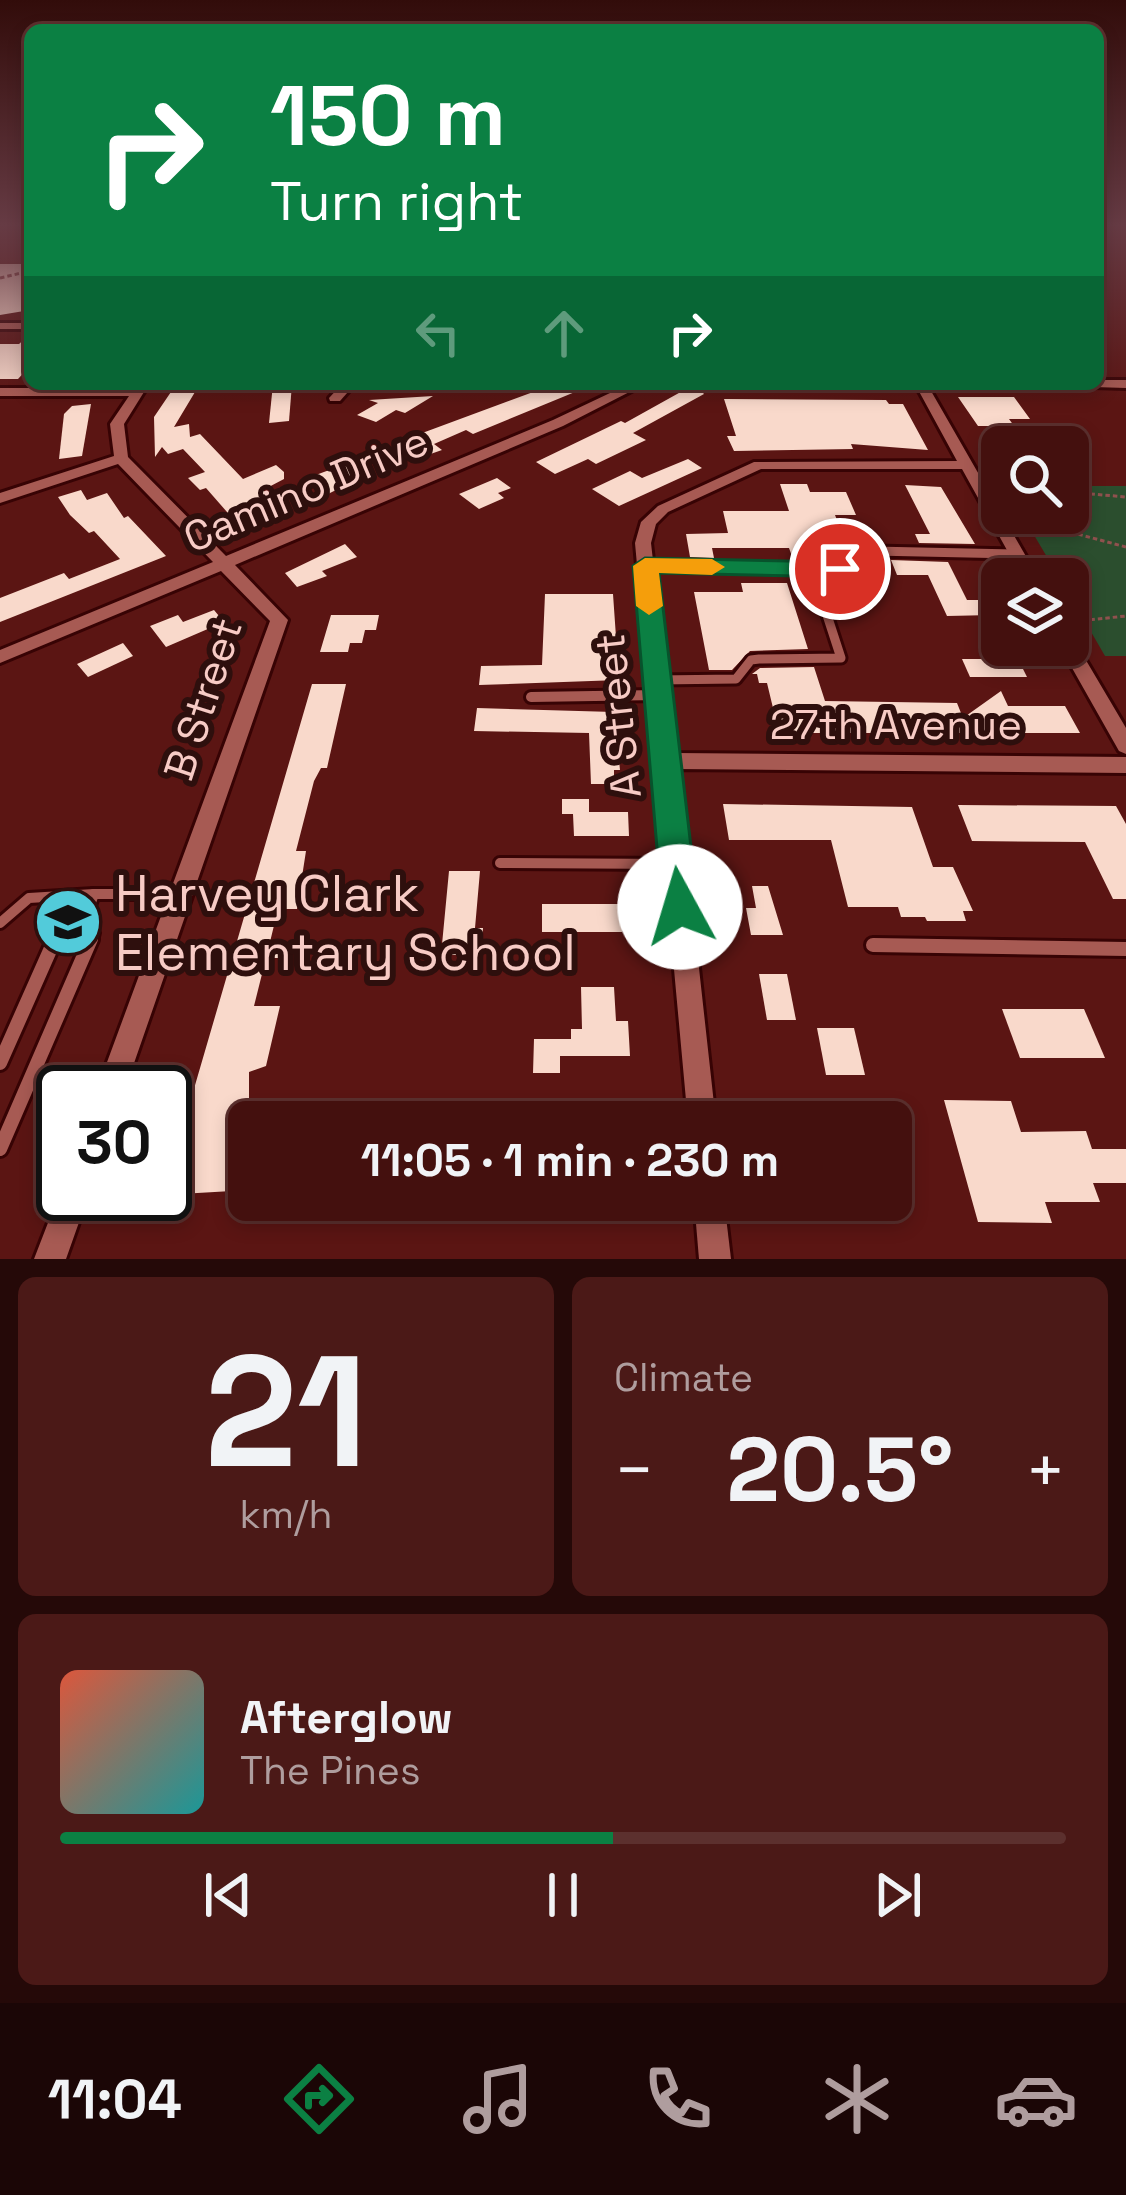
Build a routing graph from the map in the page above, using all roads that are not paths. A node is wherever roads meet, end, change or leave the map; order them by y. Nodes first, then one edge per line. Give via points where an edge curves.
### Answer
1 (70, 390) edge
2 (139, 390) edge
3 (343, 390) edge
4 (627, 390) edge
5 (924, 390) edge
6 (0, 392) edge
7 (334, 398) dead end
8 (121, 458) junction
9 (966, 465) junction
10 (0, 498) edge
11 (1016, 554) junction
12 (1018, 558) edge
13 (224, 563) junction
14 (645, 566) junction
15 (812, 569) junction
16 (0, 657) edge
17 (1081, 666) edge
18 (658, 688) junction
19 (531, 697) dead end
20 (1126, 746) edge
21 (665, 761) junction
22 (1126, 765) edge
23 (500, 863) dead end
24 (676, 864) junction
25 (94, 894) junction
26 (181, 895) junction
27 (86, 916) junction
28 (0, 923) edge
29 (873, 946) dead end
30 (1126, 949) edge
31 (0, 1063) edge
32 (120, 1065) edge
33 (699, 1101) edge
34 (0, 1149) edge
35 (64, 1221) edge
36 (712, 1221) edge
37 (50, 1259) edge
38 (715, 1259) edge

1 - 6 street
2 - 8 street via 117,424
3 - 7 street
4 - 13 street, Camino Drive
5 - 9 street
8 - 10 street
8 - 13 street, B Street
9 - 11 street
9 - 14 street, A Street via 759,465 649,522
11 - 12 street
11 - 15 lane via 873,551 868,570
13 - 16 street, Camino Drive
13 - 26 street, B Street via 280,620
14 - 15 lane
14 - 18 street, A Street
15 - 18 lane via 841,658 752,660 736,679
17 - 20 street
18 - 19 lane
18 - 21 street, A Street
21 - 22 street, 27th Avenue
21 - 24 street, A Street
23 - 24 lane
24 - 33 street, A Street
25 - 26 lane
25 - 27 lane
25 - 28 lane via 22,900
26 - 32 street, B Street
27 - 31 lane via 59,932
27 - 34 lane via 94,933
29 - 30 lane
35 - 37 street
36 - 38 street

